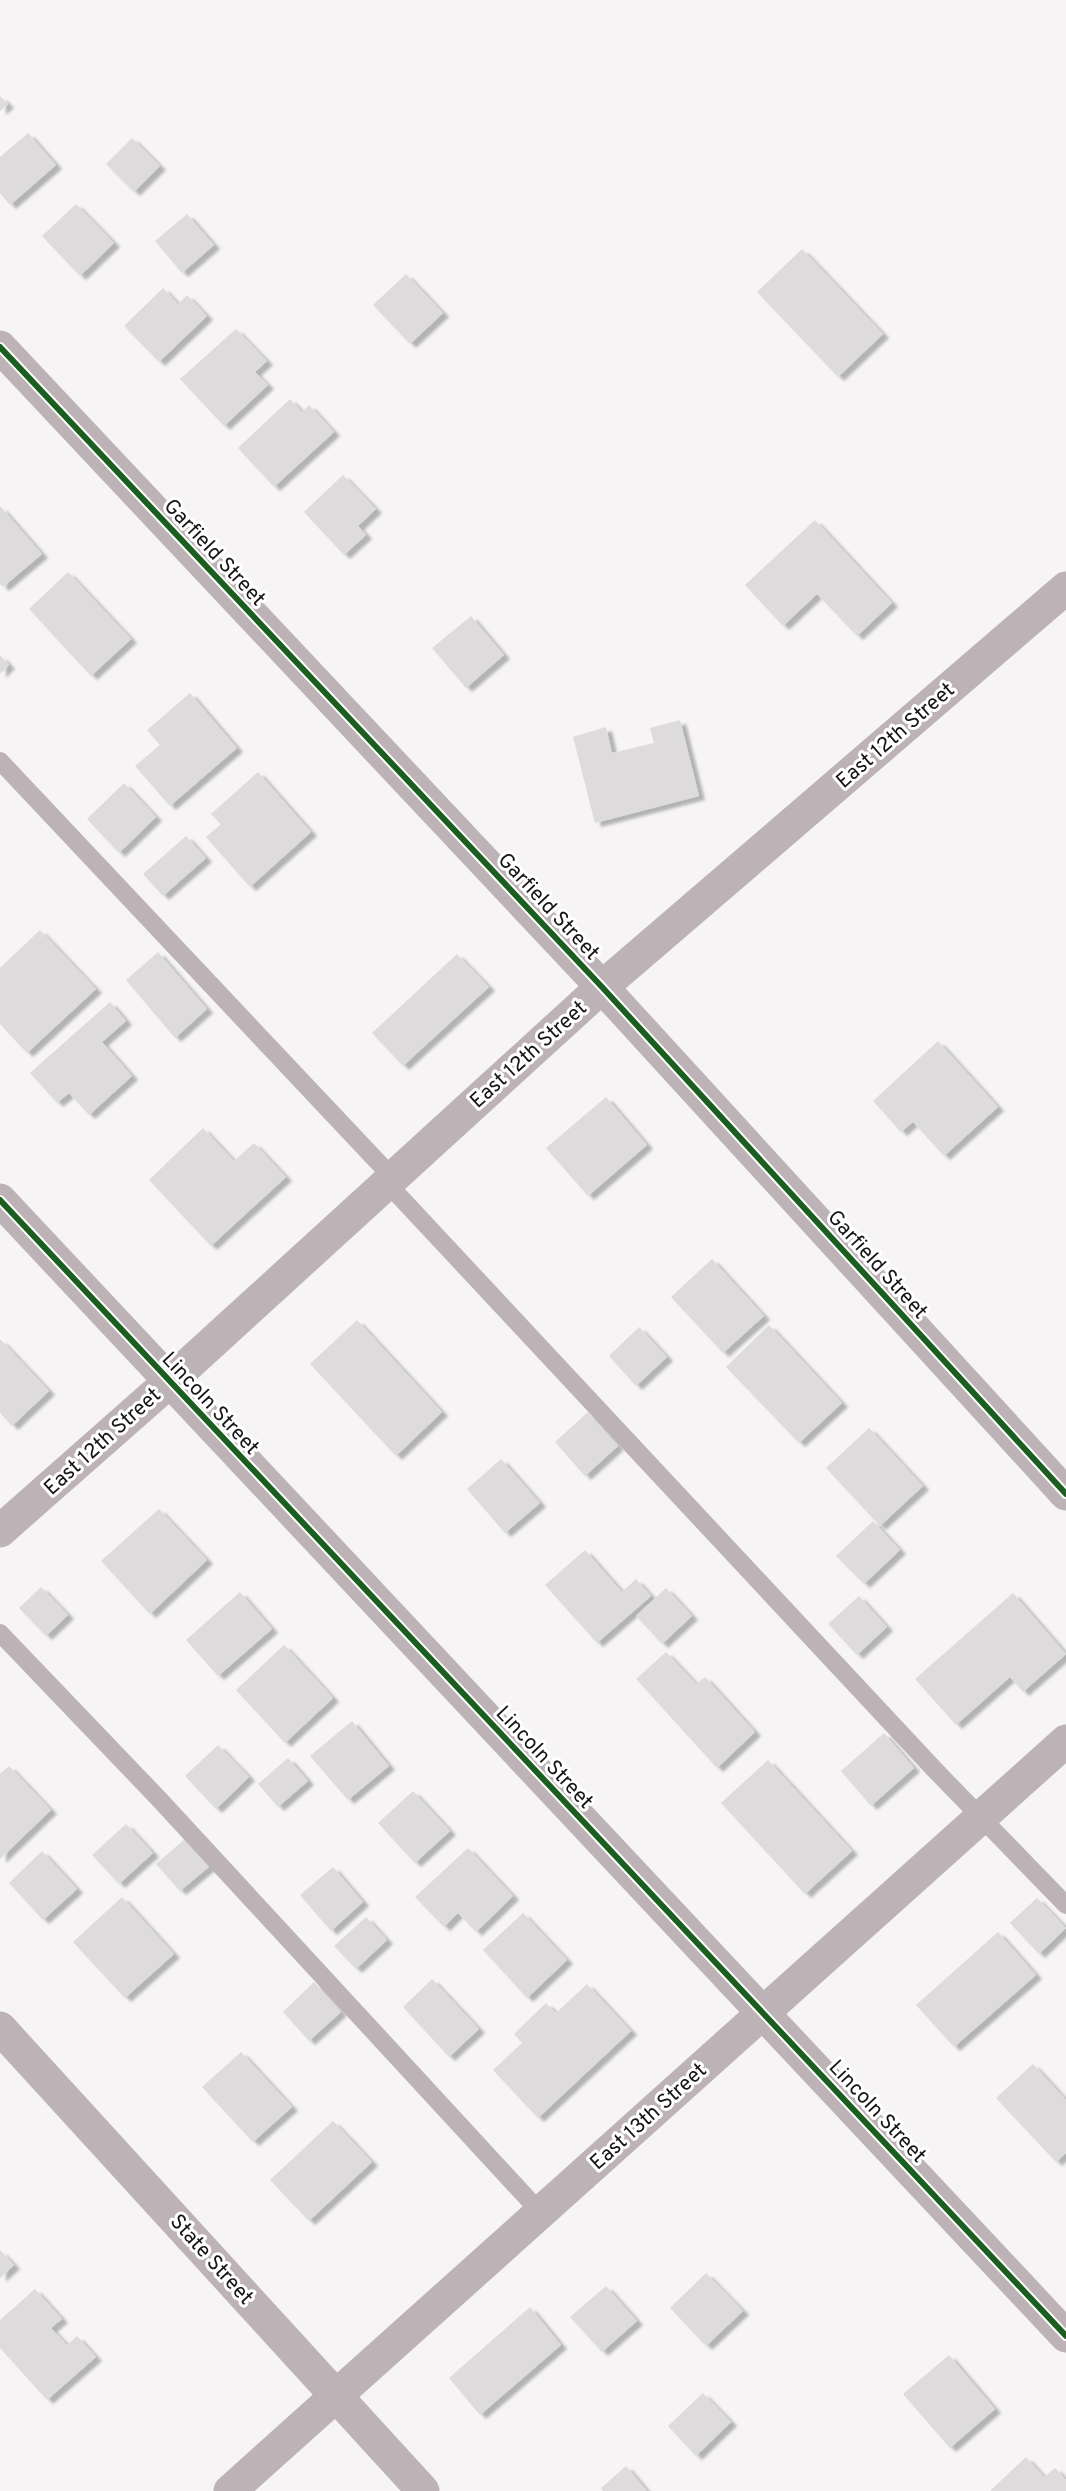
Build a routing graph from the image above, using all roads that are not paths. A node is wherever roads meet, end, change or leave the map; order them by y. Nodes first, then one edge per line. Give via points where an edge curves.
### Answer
1 (0, 347) edge
2 (1066, 588) edge
3 (0, 761) edge
4 (602, 987) junction
5 (390, 1180) junction
6 (0, 1200) edge
7 (169, 1382) junction
8 (1066, 1494) edge
9 (0, 1531) edge
10 (0, 1633) edge
11 (1066, 1741) edge
12 (982, 1817) junction
13 (1066, 1905) edge
14 (763, 2012) junction
15 (0, 2028) edge
16 (541, 2212) junction
17 (1066, 2336) edge
18 (336, 2396) junction
19 (230, 2491) edge
20 (423, 2491) edge

1 - 4 street, Garfield Street
2 - 4 street, East 12th Street
3 - 5 lane
4 - 5 street, East 12th Street
4 - 8 street, Garfield Street
5 - 7 street, East 12th Street
5 - 12 lane
6 - 7 street, Lincoln Street
7 - 9 street, East 12th Street
7 - 14 street, Lincoln Street
10 - 16 lane
11 - 12 street, East 13th Street
12 - 13 lane
12 - 14 street, East 13th Street
14 - 16 street, East 13th Street
14 - 17 street, Lincoln Street
15 - 18 street, State Street
16 - 18 street, East 13th Street
18 - 19 street, East 13th Street
18 - 20 street, State Street

